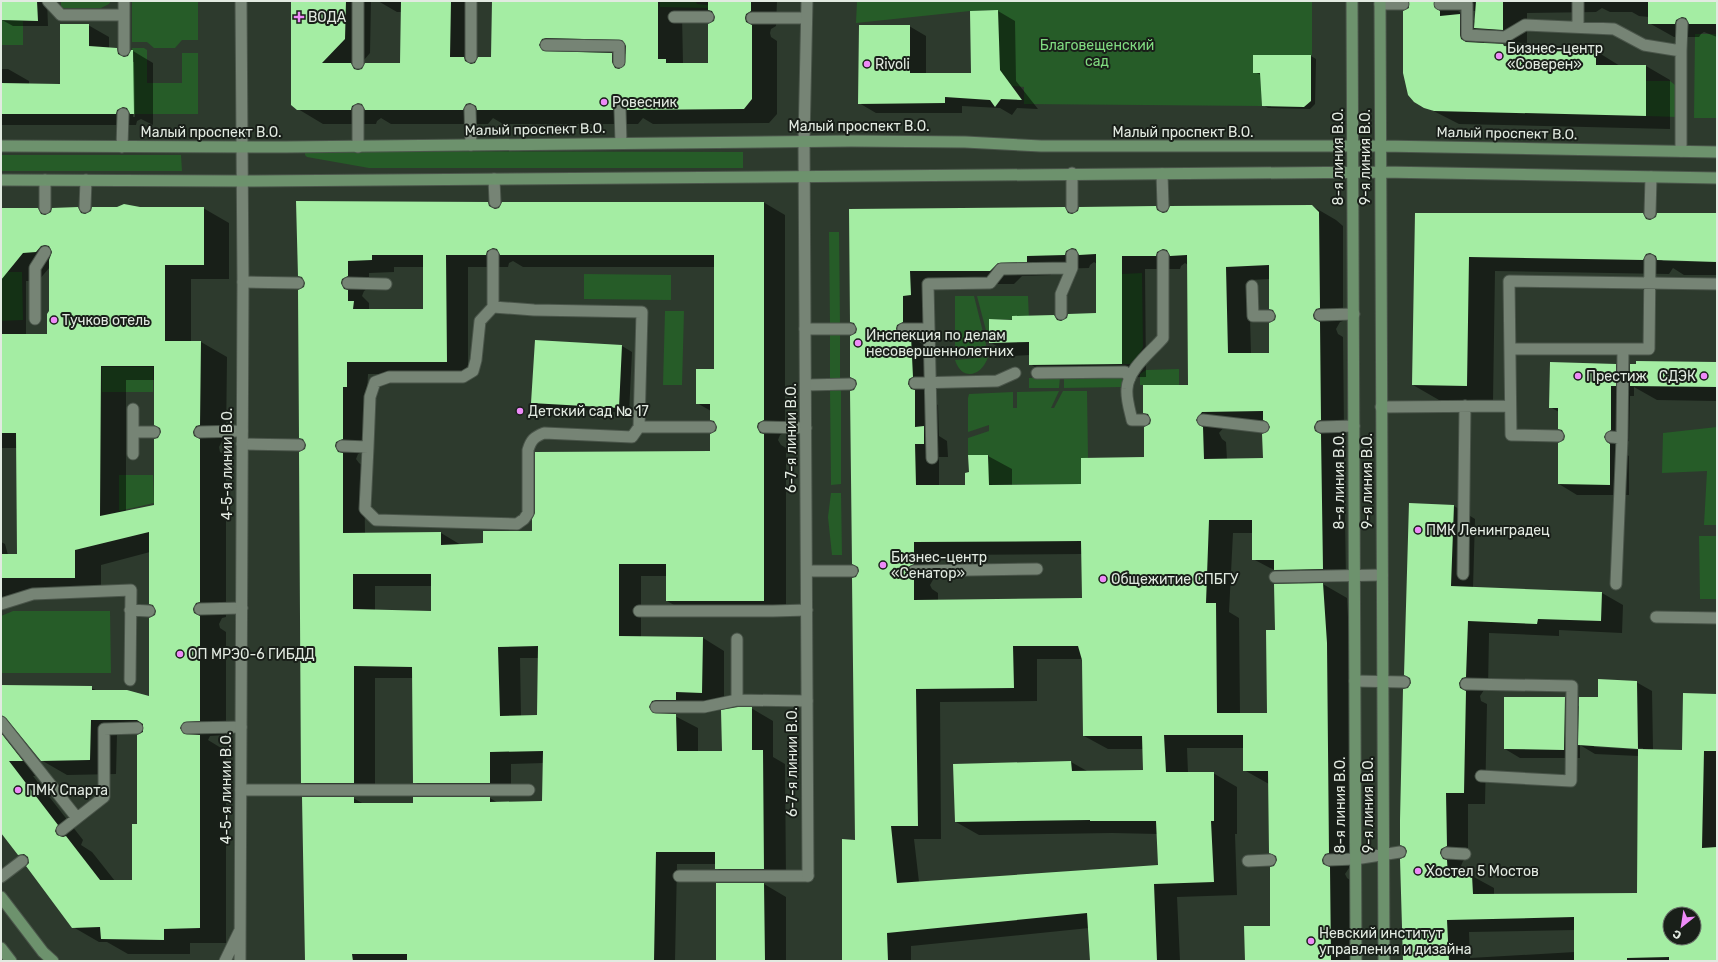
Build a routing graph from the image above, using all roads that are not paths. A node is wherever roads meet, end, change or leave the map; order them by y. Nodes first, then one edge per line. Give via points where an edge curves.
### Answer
1 (48, 1) edge
2 (124, 1) edge
3 (241, 1) edge
4 (358, 1) edge
5 (471, 1) edge
6 (807, 1) edge
7 (1352, 1) edge
8 (1578, 1) edge
9 (1380, 2) edge
10 (1403, 4) dead end
11 (1440, 4) dead end
12 (124, 15) junction
13 (674, 16) dead end
14 (708, 17) dead end
15 (752, 18) dead end
16 (806, 18) junction
17 (1682, 24) dead end
18 (1578, 27) junction
19 (546, 46) dead end
20 (124, 50) dead end
21 (1681, 51) junction
22 (471, 57) dead end
23 (619, 62) dead end
24 (358, 63) dead end
25 (358, 110) dead end
26 (470, 110) dead end
27 (620, 110) dead end
28 (123, 114) dead end
29 (804, 141) junction
30 (621, 143) junction
31 (471, 145) junction
32 (1, 146) edge
33 (1353, 146) junction
34 (1381, 146) junction
35 (122, 147) junction
36 (241, 147) junction
37 (358, 147) junction
38 (1681, 151) junction
39 (1717, 152) edge
40 (1381, 172) junction
41 (1072, 173) junction
42 (1353, 173) junction
43 (1162, 174) junction
44 (804, 176) junction
45 (1651, 177) junction
46 (1717, 178) edge
47 (494, 179) junction
48 (1, 180) edge
49 (45, 180) junction
50 (86, 180) junction
51 (243, 181) junction
52 (495, 202) dead end
53 (1163, 206) dead end
54 (85, 207) dead end
55 (1072, 207) dead end
56 (45, 208) dead end
57 (1650, 213) dead end
58 (45, 252) dead end
59 (493, 255) dead end
60 (1072, 255) dead end
61 (1163, 256) dead end
62 (1650, 260) dead end
63 (1072, 268) junction
64 (243, 282) junction
65 (298, 283) dead end
66 (348, 283) dead end
67 (1650, 283) junction
68 (386, 284) dead end
69 (1717, 284) edge
70 (1252, 286) dead end
71 (492, 307) junction
72 (1061, 314) dead end
73 (1354, 314) junction
74 (1320, 315) dead end
75 (1269, 316) dead end
76 (35, 319) dead end
77 (929, 328) junction
78 (805, 329) junction
79 (850, 329) dead end
80 (904, 329) dead end
81 (1510, 349) junction
82 (1623, 349) junction
83 (1015, 373) dead end
84 (1036, 373) dead end
85 (1130, 378) junction
86 (915, 383) dead end
87 (930, 383) junction
88 (850, 384) dead end
89 (806, 385) junction
90 (1464, 406) junction
91 (1510, 406) junction
92 (1381, 407) junction
93 (133, 409) dead end
94 (1144, 420) dead end
95 (1203, 420) dead end
96 (1321, 426) dead end
97 (1354, 426) junction
98 (638, 427) junction
99 (710, 427) dead end
100 (764, 427) dead end
101 (806, 428) junction
102 (1263, 428) dead end
103 (242, 431) junction
104 (133, 432) junction
105 (154, 432) dead end
106 (200, 432) dead end
107 (1558, 436) dead end
108 (242, 444) junction
109 (299, 445) dead end
110 (342, 446) dead end
111 (368, 447) junction
112 (133, 454) dead end
113 (932, 458) dead end
114 (1037, 569) dead end
115 (806, 571) junction
116 (852, 571) dead end
117 (914, 571) dead end
118 (1463, 574) dead end
119 (1355, 575) junction
120 (1382, 575) junction
121 (1275, 577) dead end
122 (1616, 584) dead end
123 (1, 604) edge
124 (242, 608) junction
125 (200, 609) dead end
126 (130, 610) junction
127 (807, 610) junction
128 (149, 611) dead end
129 (639, 611) dead end
130 (1656, 617) dead end
131 (1717, 618) edge
132 (737, 639) dead end
133 (130, 680) dead end
134 (1355, 681) junction
135 (1383, 682) junction
136 (1404, 682) dead end
137 (1466, 684) dead end
138 (737, 700) junction
139 (807, 701) junction
140 (656, 707) dead end
141 (1, 722) edge
142 (241, 727) junction
143 (137, 728) dead end
144 (187, 728) dead end
145 (1481, 776) dead end
146 (241, 790) junction
147 (529, 790) dead end
148 (76, 818) junction
149 (62, 830) dead end
150 (1400, 852) dead end
151 (1447, 853) dead end
152 (1465, 854) dead end
153 (1384, 856) junction
154 (1270, 860) dead end
155 (1330, 860) dead end
156 (1355, 860) junction
157 (22, 861) dead end
158 (1248, 861) dead end
159 (679, 876) dead end
160 (1, 877) edge
161 (1, 897) edge
162 (241, 928) junction
163 (1, 948) edge
164 (11, 961) edge
165 (53, 961) edge
166 (225, 961) edge
167 (240, 961) edge
168 (1356, 961) edge
169 (1384, 961) edge

1 - 12 street via 61,15
2 - 12 street
3 - 36 street, 4-5-я линии В.О.
4 - 24 street
5 - 22 street
6 - 16 street, 6-7-я линии В.О.
7 - 33 main road, 8-я линия В.О.
8 - 18 street
9 - 10 street
9 - 34 main road, 9-я линия В.О.
11 - 18 street via 1467,4 1466,35 1505,37 1525,25
12 - 20 street
13 - 14 street
15 - 16 street
16 - 29 street, 6-7-я линии В.О.
17 - 21 street
18 - 21 street via 1614,28 1644,45
19 - 23 street via 619,46
21 - 38 street
25 - 37 street
26 - 31 street
27 - 30 street
28 - 35 street
29 - 30 main road, Малый проспект В.О.
29 - 33 main road, Малый проспект В.О. via 965,142 1041,146
29 - 44 street, 6-7-я линии В.О.
30 - 31 main road, Малый проспект В.О.
31 - 37 main road, Малый проспект В.О.
32 - 35 main road, Малый проспект В.О.
33 - 34 main road, Малый проспект В.О.
33 - 42 main road, 8-я линия В.О.
34 - 38 main road, Малый проспект В.О.
34 - 40 main road, 9-я линия В.О.
35 - 36 main road, Малый проспект В.О.
36 - 37 main road, Малый проспект В.О.
36 - 51 street, 4-5-я линии В.О.
38 - 39 main road, Малый проспект В.О.
40 - 42 main road
40 - 45 main road
40 - 92 main road, 9-я линия В.О.
41 - 43 main road
41 - 44 main road
41 - 55 street
42 - 43 main road
42 - 73 main road, 8-я линия В.О.
43 - 53 street
44 - 47 main road
44 - 78 street, 6-7-я линии В.О.
45 - 46 main road
45 - 57 street
47 - 51 main road
47 - 52 street
48 - 49 main road
49 - 50 main road
49 - 56 street
50 - 51 main road
50 - 54 street
51 - 64 street, 4-5-я линии В.О.
58 - 76 street via 36,268
59 - 71 street
60 - 63 street
61 - 85 street via 1163,338
62 - 67 street
63 - 72 street via 1061,294
63 - 77 street via 1001,269 990,283 928,284
64 - 65 street
64 - 103 street, 4-5-я линии В.О.
66 - 68 street
67 - 69 street
67 - 81 street via 1509,281
67 - 82 street via 1649,349
70 - 75 street via 1253,316
71 - 98 street via 642,312
71 - 111 street via 480,321 473,371 463,377 389,377 375,382 370,397
73 - 74 street
73 - 97 main road, 8-я линия В.О.
77 - 80 street
77 - 87 street
78 - 79 street
78 - 89 street, 6-7-я линии В.О.
81 - 82 street
81 - 91 street
82 - 122 street via 1616,437
83 - 87 street via 997,381
84 - 85 street via 1062,368 1125,372
85 - 94 street via 1127,389 1132,420
86 - 87 street
87 - 113 street
88 - 89 street
89 - 101 street, 6-7-я линии В.О.
90 - 91 street
90 - 92 street
90 - 118 street
91 - 107 street via 1511,435
92 - 120 main road, 9-я линия В.О.
93 - 104 street
95 - 102 street
96 - 97 street
97 - 119 main road, 8-я линия В.О.
98 - 99 street
98 - 111 street via 632,437 544,433 535,436 528,450 528,513 517,524 376,520 365,509
100 - 101 street
101 - 115 street, 6-7-я линии В.О.
103 - 106 street
103 - 108 street, 4-5-я линии В.О.
104 - 105 street
104 - 112 street
108 - 109 street
108 - 124 street, 4-5-я линии В.О.
110 - 111 street
114 - 117 street
115 - 116 street
115 - 127 street, 6-7-я линии В.О.
119 - 120 street
119 - 121 street
119 - 134 main road, 8-я линия В.О.
120 - 135 main road, 9-я линия В.О.
123 - 126 street via 33,594 131,590
124 - 125 street
124 - 142 street, 4-5-я линии В.О.
126 - 128 street
126 - 133 street
127 - 129 street
127 - 139 street, 6-7-я линии В.О.
130 - 131 street
132 - 138 street
134 - 135 street
134 - 156 main road, 8-я линия В.О.
135 - 136 street
135 - 153 main road, 9-я линия В.О.
137 - 145 street via 1572,686 1571,780
138 - 139 street
138 - 140 street via 704,707
139 - 159 street, 6-7-я линии В.О. via 808,876
141 - 148 street
142 - 144 street
142 - 146 street, 4-5-я линии В.О.
143 - 148 street via 104,729 104,797
146 - 147 street
146 - 162 street, 4-5-я линии В.О.
148 - 149 street
150 - 153 street
151 - 152 street
153 - 156 street
153 - 169 main road, 9-я линия В.О.
154 - 158 street
155 - 156 street
156 - 168 main road, 8-я линия В.О.
157 - 160 street
161 - 165 main road via 43,952
162 - 166 street, 4-5-я линии В.О.
162 - 167 street, 4-5-я линии В.О.
163 - 164 main road

